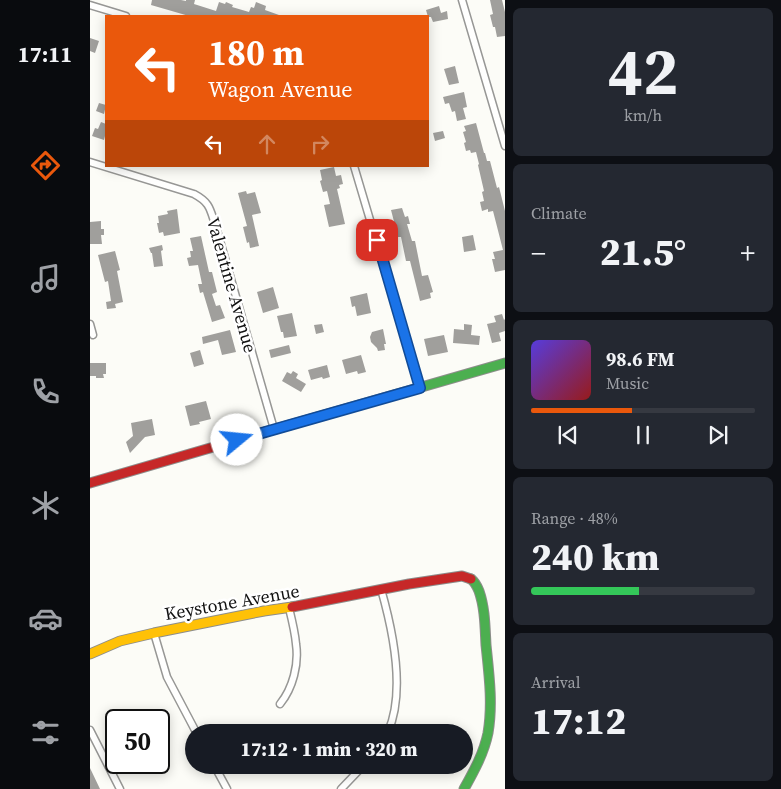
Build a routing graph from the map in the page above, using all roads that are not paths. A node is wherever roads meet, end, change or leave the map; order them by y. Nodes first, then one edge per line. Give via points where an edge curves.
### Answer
1 (462, 0) edge
2 (90, 5) edge
3 (123, 15) edge
4 (505, 146) edge
5 (90, 162) edge
6 (105, 167) edge
7 (106, 167) edge
8 (354, 167) edge
9 (90, 324) edge
10 (93, 334) dead end
11 (505, 362) edge
12 (420, 388) junction
13 (274, 429) junction
14 (90, 483) edge
15 (382, 589) junction
16 (289, 608) junction
17 (154, 633) junction
18 (90, 654) edge
19 (280, 704) dead end
20 (192, 724) edge
21 (392, 724) edge
22 (90, 730) edge
23 (218, 774) edge
24 (356, 774) edge
25 (120, 789) edge
26 (226, 789) edge
27 (342, 789) edge
28 (464, 789) edge

1 - 4 street
2 - 3 street
5 - 6 street, Valentine Avenue
7 - 13 street, Valentine Avenue via 194,194 209,206
8 - 12 street
9 - 10 street
11 - 12 street
12 - 13 street
13 - 14 street
15 - 16 street, Keystone Avenue
15 - 21 street via 392,634 397,680
15 - 28 street, Keystone Avenue via 462,576 477,587 485,625 490,718 484,747
16 - 17 street, Keystone Avenue
16 - 19 street via 297,658 289,690
17 - 18 street, Keystone Avenue
17 - 20 street via 167,677
22 - 25 street
23 - 26 street
24 - 27 street

